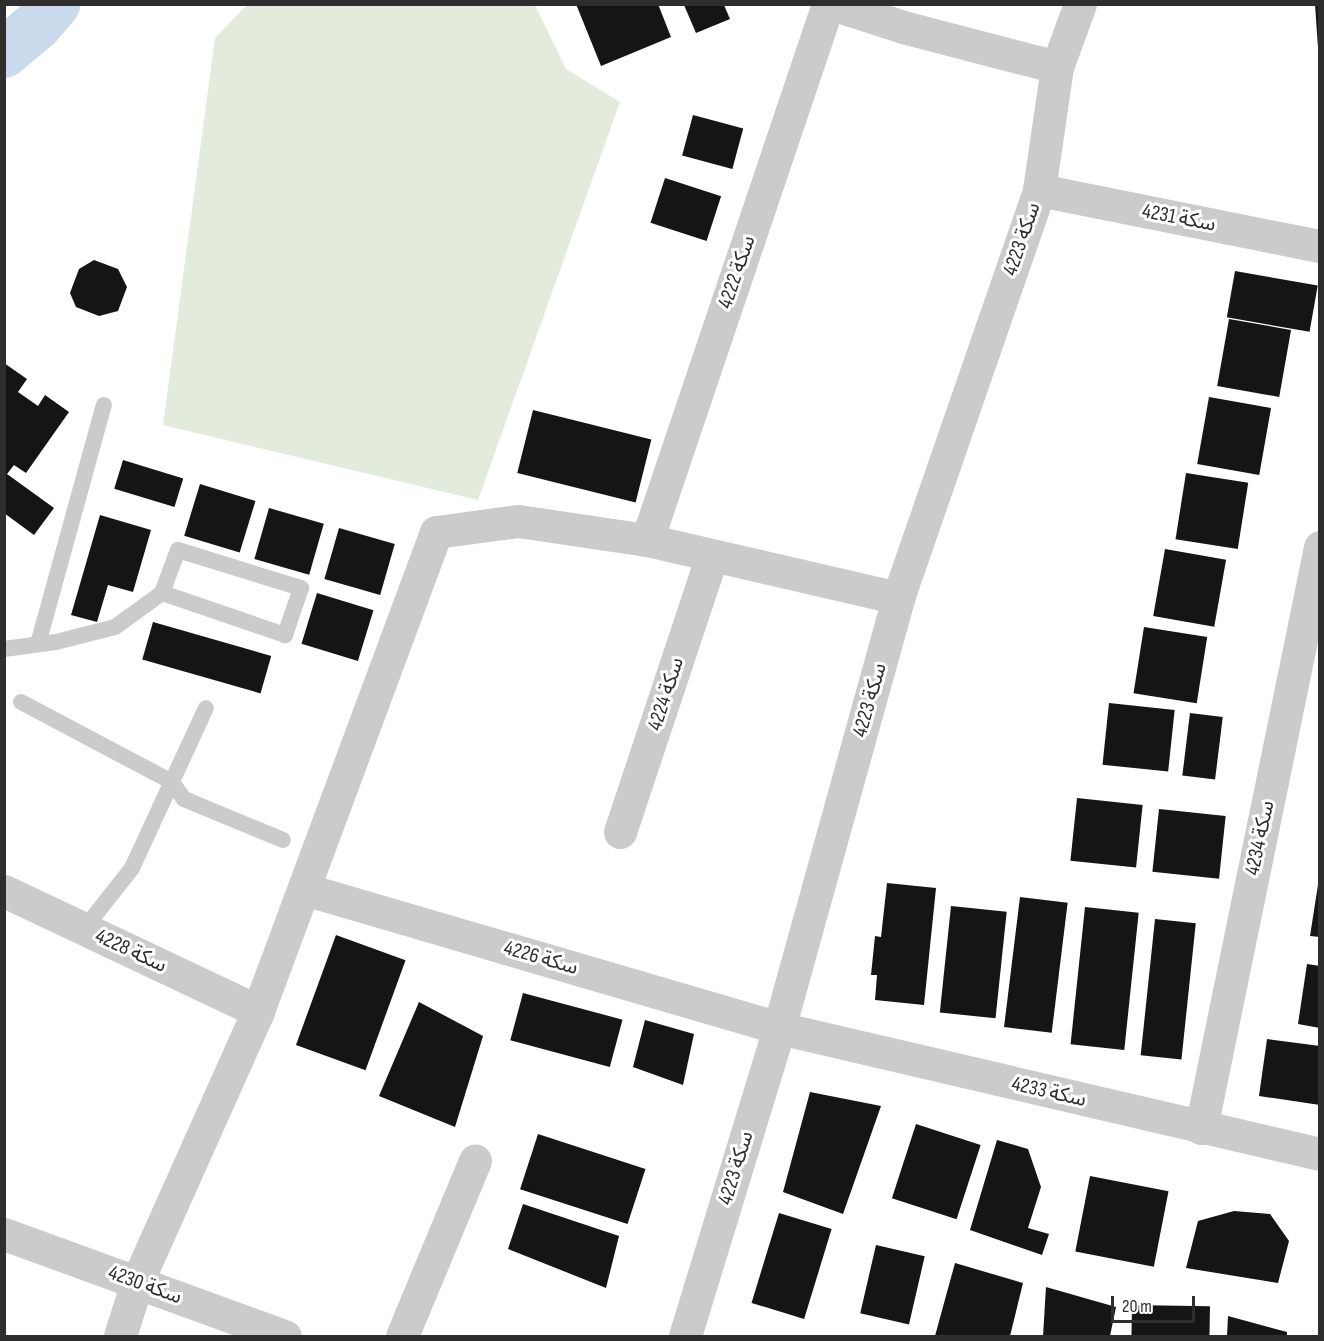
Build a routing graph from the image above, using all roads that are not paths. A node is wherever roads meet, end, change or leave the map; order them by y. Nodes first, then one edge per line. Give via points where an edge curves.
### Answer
1 (828, 4) edge
2 (832, 4) edge
3 (1080, 4) edge
4 (1057, 67) junction
5 (1039, 190) junction
6 (1320, 246) edge
7 (104, 405) dead end
8 (646, 540) junction
9 (1320, 548) edge
10 (712, 556) junction
11 (162, 593) junction
12 (898, 598) junction
13 (38, 644) junction
14 (4, 649) edge
15 (21, 702) dead end
16 (206, 708) dead end
17 (172, 782) junction
18 (620, 832) dead end
19 (283, 840) dead end
20 (304, 889) junction
21 (4, 891) edge
22 (84, 929) junction
23 (258, 1011) junction
24 (779, 1028) junction
25 (1201, 1128) junction
26 (1320, 1154) edge
27 (475, 1161) dead end
28 (4, 1234) edge
29 (137, 1281) junction
30 (120, 1336) edge
31 (285, 1336) edge
32 (402, 1336) edge
33 (685, 1336) edge

1 - 8 street, سكة 4222
2 - 4 street via 903,27
3 - 4 street, سكة 4223
4 - 5 street, سكة 4223
5 - 6 street, سكة 4231
5 - 12 street, سكة 4223
7 - 13 lane
8 - 10 street
8 - 20 street via 518,521 436,532
9 - 25 street, سكة 4234
10 - 12 street
10 - 18 street, سكة 4224
11 - 11 lane via 285,635 301,588 178,550
11 - 13 lane via 115,627
12 - 24 street, سكة 4223
13 - 14 lane
15 - 17 lane
16 - 17 lane
17 - 19 lane via 184,799
17 - 22 lane via 132,868
20 - 23 street
20 - 24 street, سكة 4226
21 - 22 street, سكة 4228
22 - 23 street, سكة 4228
23 - 29 street
24 - 25 street, سكة 4233
24 - 33 street, سكة 4223
25 - 26 street, سكة 4233
27 - 32 street
28 - 29 street, سكة 4230
29 - 30 street
29 - 31 street, سكة 4230

